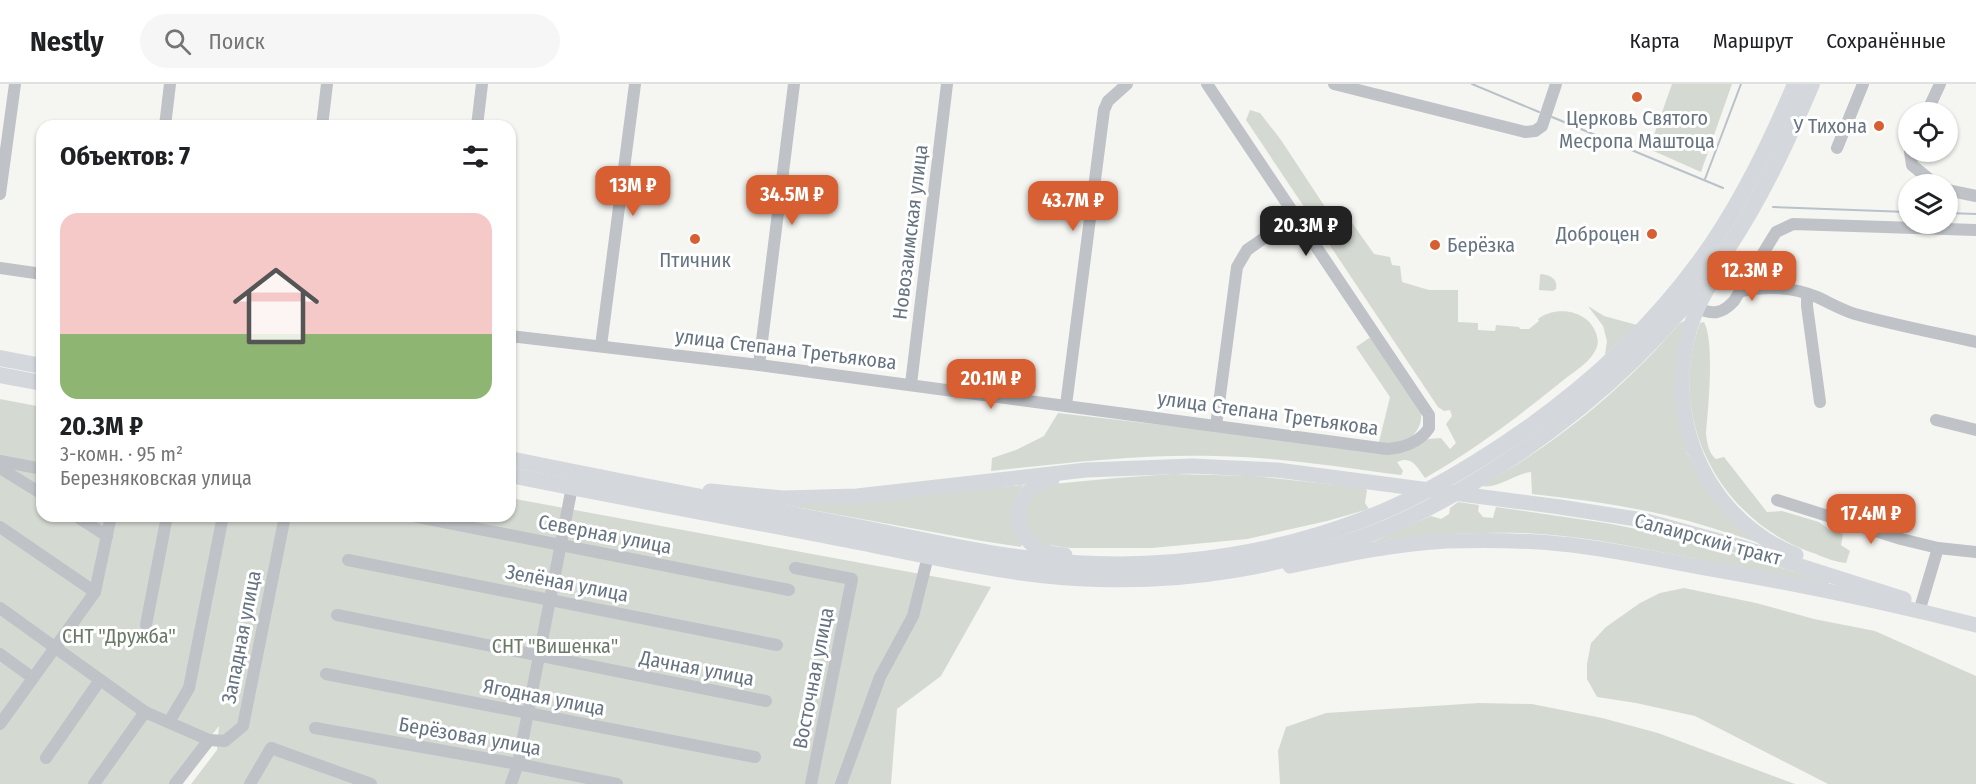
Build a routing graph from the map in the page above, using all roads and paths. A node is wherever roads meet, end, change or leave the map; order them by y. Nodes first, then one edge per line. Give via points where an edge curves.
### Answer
1 (15, 84) edge
2 (170, 84) edge
3 (327, 84) edge
4 (482, 84) edge
5 (635, 84) edge
6 (794, 84) edge
7 (947, 84) edge
8 (1127, 84) edge
9 (1334, 84) edge
10 (1556, 84) edge
11 (1795, 84) edge
12 (1812, 84) edge
13 (1819, 84) edge
14 (1863, 84) edge
15 (1940, 84) edge
16 (1210, 85) edge
17 (1932, 102) edge
18 (166, 120) edge
19 (323, 120) edge
20 (478, 120) edge
21 (1837, 148) dead end
22 (1911, 162) edge
23 (1923, 174) edge
24 (1958, 192) edge
25 (0, 194) edge
26 (1976, 196) edge
27 (1297, 215) junction
28 (1976, 230) edge
29 (0, 268) edge
30 (36, 273) edge
31 (1741, 291) junction
32 (1807, 294) junction
33 (1697, 308) junction
34 (516, 337) edge
35 (1976, 342) edge
36 (601, 346) junction
37 (0, 358) edge
38 (759, 364) junction
39 (36, 365) edge
40 (0, 375) edge
41 (36, 382) edge
42 (911, 384) junction
43 (1820, 402) dead end
44 (1065, 405) junction
45 (1936, 420) dead end
46 (1216, 426) junction
47 (1976, 430) edge
48 (516, 460) edge
49 (0, 461) edge
50 (534, 464) junction
51 (1145, 467) junction
52 (0, 468) edge
53 (36, 468) edge
54 (516, 476) edge
55 (572, 488) junction
56 (36, 491) edge
57 (1777, 500) dead end
58 (85, 522) edge
59 (110, 522) edge
60 (166, 522) edge
61 (222, 522) edge
62 (284, 522) edge
63 (444, 522) edge
64 (0, 527) edge
65 (107, 536) junction
66 (561, 545) junction
67 (1281, 545) junction
68 (1938, 548) junction
69 (1976, 550) edge
70 (928, 556) junction
71 (348, 560) dead end
72 (795, 567) dead end
73 (1099, 579) junction
74 (789, 590) dead end
75 (95, 592) junction
76 (1904, 599) junction
77 (550, 600) junction
78 (1920, 604) junction
79 (0, 608) edge
80 (337, 615) dead end
81 (146, 625) dead end
82 (1976, 625) edge
83 (777, 645) dead end
84 (55, 648) junction
85 (0, 654) edge
86 (539, 656) junction
87 (326, 674) dead end
88 (33, 678) junction
89 (100, 680) junction
90 (766, 701) dead end
91 (145, 712) junction
92 (528, 714) junction
93 (169, 722) junction
94 (0, 723) edge
95 (315, 728) dead end
96 (208, 740) junction
97 (755, 757) dead end
98 (46, 758) dead end
99 (518, 764) junction
100 (256, 782) edge
101 (94, 784) edge
102 (175, 784) edge
103 (371, 784) edge
104 (511, 784) edge
105 (617, 784) edge
106 (811, 784) edge
107 (841, 784) edge

1 - 25 street
2 - 18 street
3 - 19 street
4 - 20 street
5 - 36 street
6 - 38 street
7 - 42 street, Новозаимская улица
8 - 44 street via 1104,110
9 - 10 street via 1525,132 1542,126
11 - 67 highway via 1756,170 1712,244 1654,318 1588,382 1514,438 1426,491 1363,520
12 - 73 highway via 1758,200 1701,284 1631,363 1530,446 1435,504 1335,546 1213,572 1154,579
13 - 33 main road via 1771,188
14 - 21 street
15 - 17 street
16 - 27 street
22 - 23 street
24 - 26 street
27 - 46 street via 1247,249 1237,267
27 - 46 street, улица Степана Третьякова via 1430,422 1425,434 1393,449
28 - 31 street via 1793,224 1776,232
29 - 30 street
31 - 32 street via 1770,288
31 - 33 street via 1723,311 1711,313
32 - 35 street via 1854,314
32 - 43 street
33 - 76 main road via 1683,360 1683,405 1692,445 1716,490 1752,530 1784,550
34 - 36 street, улица Степана Третьякова
36 - 38 street, улица Степана Третьякова
37 - 39 highway
38 - 42 street, улица Степана Третьякова
40 - 41 highway
42 - 44 street, улица Степана Третьякова
44 - 46 street, улица Степана Третьякова
45 - 47 street
48 - 50 highway
49 - 53 street
50 - 51 main road via 724,494 783,498 887,494
50 - 67 highway via 1041,560 1154,563
51 - 67 main road via 1039,483 1025,494 1019,506 1018,520 1024,535 1035,547 1047,552 1100,557
51 - 76 main road, Салаирский тракт via 1249,467 1605,513 1680,529
52 - 56 street
54 - 55 highway
55 - 66 street
55 - 70 highway
57 - 68 street
58 - 65 street
59 - 65 street
60 - 81 street
61 - 93 street via 189,688
62 - 96 street, Западная улица via 243,726 225,741
63 - 66 street, Северная улица
64 - 75 street
65 - 75 street
66 - 74 street, Северная улица
66 - 77 street
68 - 69 street
68 - 78 street
70 - 73 highway via 1015,572
70 - 107 street via 913,616 880,677
71 - 77 street, Зелёная улица
72 - 106 street, Восточная улица via 852,579
73 - 82 main road via 1187,582 1239,576 1379,548 1457,541 1522,541 1604,549 1744,574
75 - 84 street
76 - 78 main road
77 - 83 street, Зелёная улица
77 - 86 street
78 - 82 main road
79 - 84 street
80 - 86 street, Дачная улица
84 - 88 street
84 - 89 street
85 - 88 street
86 - 90 street, Дачная улица
86 - 92 street
87 - 92 street, Ягодная улица
88 - 94 street
89 - 91 street
89 - 98 street
91 - 93 street
91 - 101 street
92 - 97 street, Ягодная улица
92 - 99 street
93 - 96 street
95 - 99 street, Берёзовая улица
96 - 102 street
99 - 104 street
99 - 105 street, Берёзовая улица
100 - 103 street via 271,748

